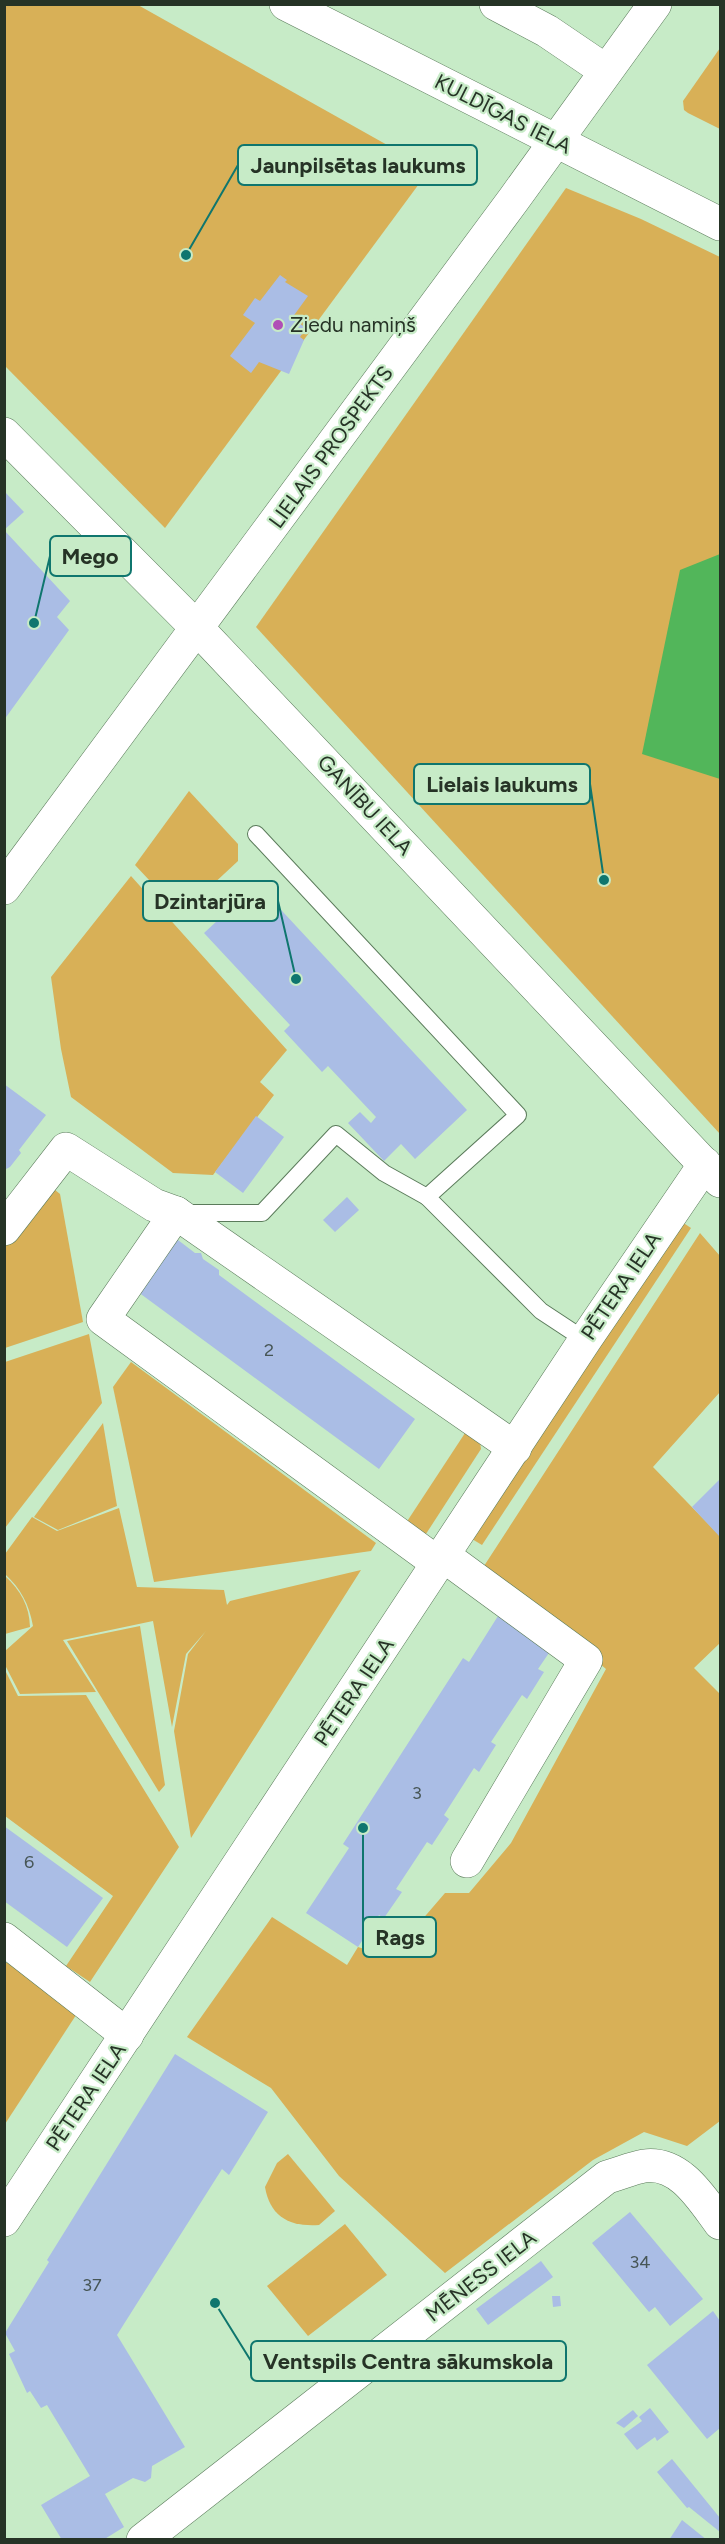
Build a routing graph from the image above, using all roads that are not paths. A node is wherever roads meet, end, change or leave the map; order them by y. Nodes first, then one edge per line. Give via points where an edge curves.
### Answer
1 (286, 4) edge
2 (496, 4) edge
3 (655, 4) edge
4 (606, 71) junction
5 (556, 141) junction
6 (720, 224) edge
7 (4, 434) edge
8 (197, 628) junction
9 (256, 834) dead end
10 (4, 888) edge
11 (713, 1173) edge
12 (427, 1197) junction
13 (176, 1213) junction
14 (4, 1229) edge
15 (585, 1340) junction
16 (515, 1448) junction
17 (442, 1560) junction
18 (467, 1861) dead end
19 (6, 1943) edge
20 (127, 2036) junction
21 (4, 2220) edge
22 (720, 2223) edge
23 (143, 2540) edge

1 - 5 street, KULDĪGAS IELA
2 - 4 street via 547,31
3 - 4 street, LIELAIS PROSPEKTS
4 - 5 street, LIELAIS PROSPEKTS
5 - 6 street, KULDĪGAS IELA
5 - 8 street, LIELAIS PROSPEKTS
7 - 8 street, GANĪBU IELA
8 - 10 street, LIELAIS PROSPEKTS
8 - 11 street, GANĪBU IELA
9 - 12 lane via 518,1115
11 - 15 street, PĒTERA IELA via 678,1200
12 - 13 lane via 384,1173 336,1134 262,1213
12 - 15 lane via 541,1311
13 - 14 street via 154,1205 66,1149
13 - 16 street
13 - 17 street via 102,1319
15 - 16 street, PĒTERA IELA
16 - 17 street, PĒTERA IELA
17 - 18 street via 586,1660
17 - 20 street, PĒTERA IELA
19 - 20 street
20 - 21 street, PĒTERA IELA
22 - 23 street, MĒNESS IELA via 686,2178 645,2166 607,2177

